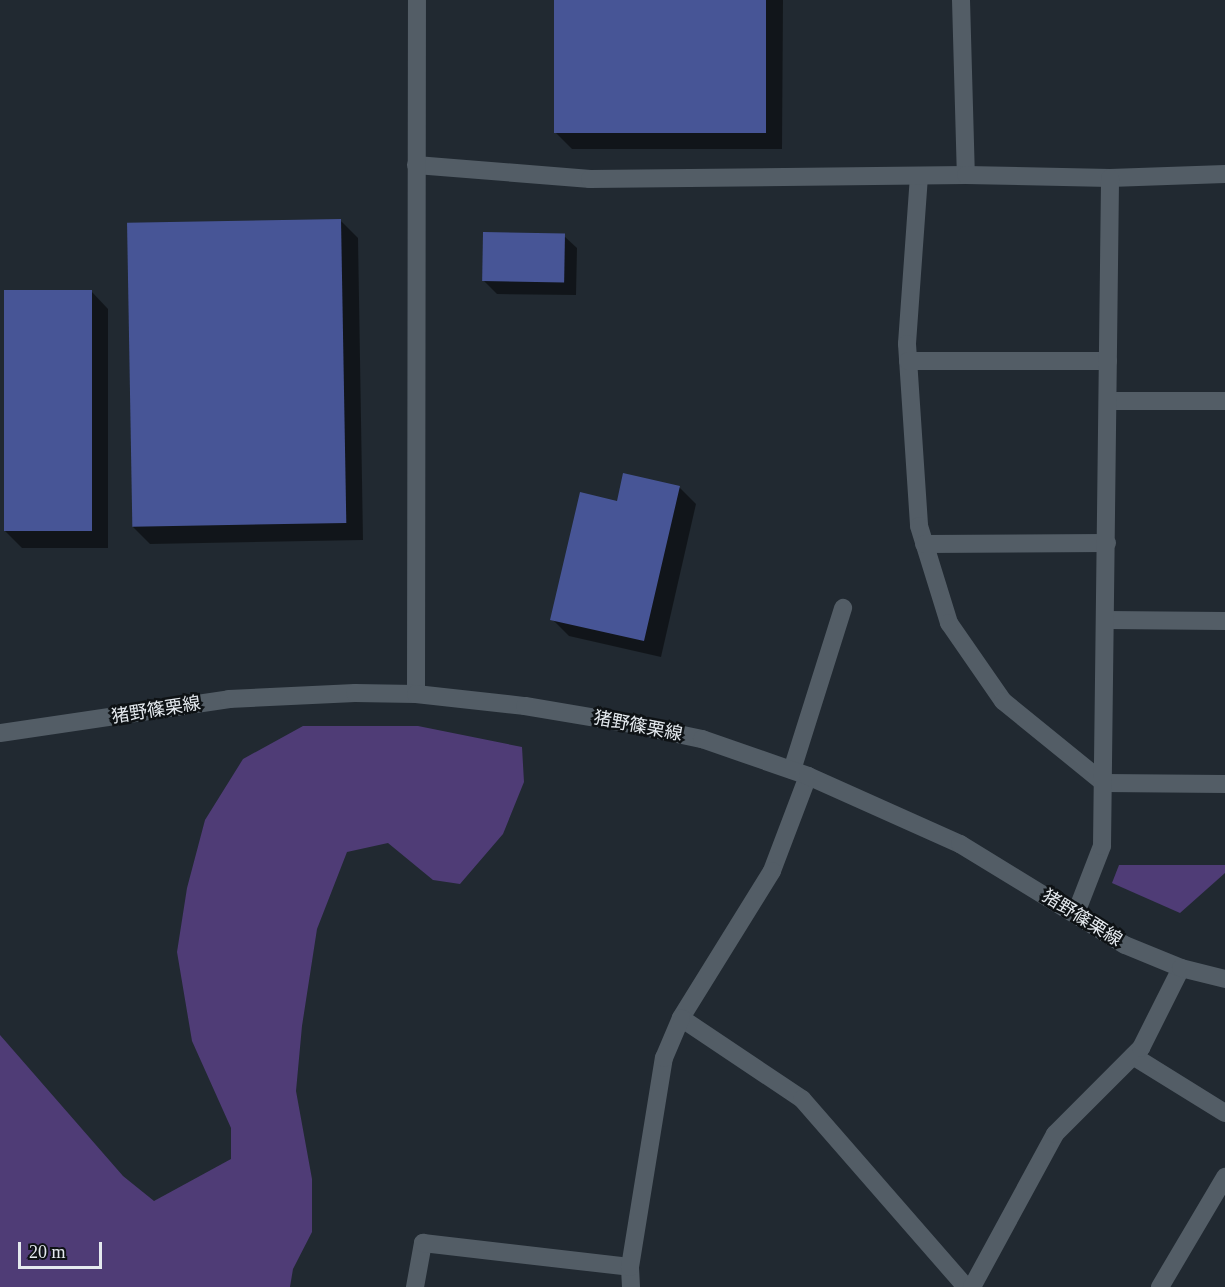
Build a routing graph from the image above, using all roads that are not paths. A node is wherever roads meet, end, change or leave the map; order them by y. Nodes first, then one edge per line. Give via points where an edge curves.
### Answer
1 (417, 0) edge
2 (961, 0) edge
3 (416, 165) junction
4 (1225, 174) edge
5 (966, 175) junction
6 (919, 176) junction
7 (1110, 178) junction
8 (908, 361) junction
9 (1108, 361) junction
10 (1108, 401) junction
11 (1225, 402) edge
12 (1107, 543) junction
13 (924, 544) junction
14 (843, 608) dead end
15 (1106, 620) junction
16 (1225, 621) edge
17 (416, 694) junction
18 (0, 732) edge
19 (800, 773) junction
20 (1104, 783) junction
21 (1225, 784) edge
22 (1076, 913) junction
23 (1180, 968) junction
24 (1225, 979) edge
25 (681, 1018) junction
26 (1133, 1056) junction
27 (1225, 1113) edge
28 (1225, 1177) edge
29 (630, 1267) junction
30 (415, 1287) edge
31 (631, 1287) edge
32 (966, 1287) edge
33 (972, 1287) edge
34 (1160, 1287) edge

1 - 3 street
2 - 5 street
3 - 6 street via 590,180
3 - 17 street
4 - 7 street
5 - 6 street
5 - 7 street
6 - 8 street
7 - 9 street
8 - 9 street
8 - 13 street via 919,526
9 - 10 street
10 - 11 street
10 - 12 street
12 - 13 street
12 - 15 street
13 - 20 street via 949,623 1003,701
14 - 19 street
15 - 16 street
15 - 20 street
17 - 18 street, 猪野篠栗線 via 229,699
17 - 19 street, 猪野篠栗線 via 621,722 702,739
19 - 22 street, 猪野篠栗線 via 960,844
19 - 25 street via 772,871
20 - 21 street
20 - 22 street via 1102,846
22 - 23 street, 猪野篠栗線 via 1125,945
23 - 24 street, 猪野篠栗線
23 - 26 street via 1141,1048
25 - 29 street via 664,1058
25 - 32 street via 802,1099
26 - 27 street
26 - 33 street via 1055,1134
28 - 34 street
29 - 30 street via 423,1243
29 - 31 street

